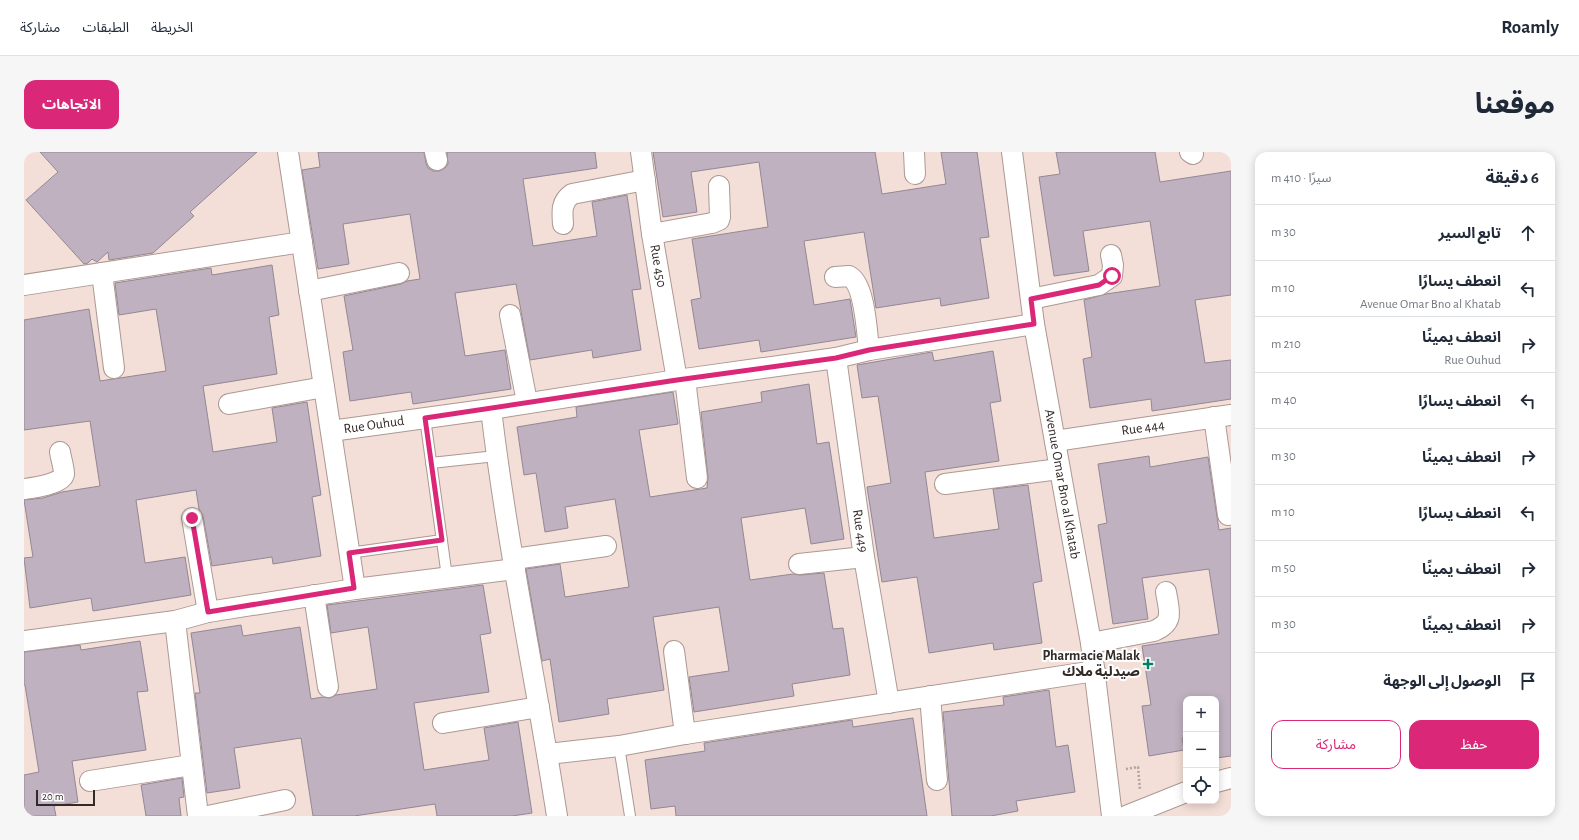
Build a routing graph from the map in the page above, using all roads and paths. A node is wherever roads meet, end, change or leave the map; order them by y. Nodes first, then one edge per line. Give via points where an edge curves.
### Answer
1 (288, 152) edge
2 (641, 152) edge
3 (914, 152) edge
4 (1012, 152) edge
5 (915, 174) dead end
6 (645, 180) junction
7 (718, 186) dead end
8 (564, 224) dead end
9 (652, 234) junction
10 (302, 242) junction
11 (1111, 255) dead end
12 (102, 273) junction
13 (400, 273) dead end
14 (835, 277) dead end
15 (24, 285) edge
16 (310, 291) junction
17 (1031, 299) junction
18 (510, 315) dead end
19 (1034, 324) junction
20 (869, 350) junction
21 (836, 358) junction
22 (114, 368) dead end
23 (681, 379) junction
24 (324, 387) junction
25 (527, 402) junction
26 (229, 404) dead end
27 (491, 409) junction
28 (1223, 416) edge
29 (425, 418) junction
30 (331, 431) junction
31 (1055, 441) junction
32 (60, 452) dead end
33 (496, 456) junction
34 (431, 463) junction
35 (1059, 469) junction
36 (697, 478) dead end
37 (945, 484) dead end
38 (24, 489) edge
39 (1228, 515) dead end
40 (192, 518) dead end
41 (442, 540) junction
42 (606, 546) dead end
43 (349, 553) junction
44 (864, 557) junction
45 (514, 564) junction
46 (799, 564) dead end
47 (447, 577) junction
48 (354, 588) junction
49 (1166, 592) dead end
50 (314, 595) junction
51 (208, 612) junction
52 (176, 620) junction
53 (24, 641) edge
54 (1091, 643) junction
55 (674, 651) dead end
56 (1095, 671) junction
57 (328, 687) dead end
58 (930, 696) junction
59 (889, 703) junction
60 (539, 707) junction
61 (443, 723) dead end
62 (685, 734) junction
63 (619, 746) junction
64 (548, 754) junction
65 (191, 765) junction
66 (1107, 774) junction
67 (1231, 778) edge
68 (937, 780) dead end
69 (90, 781) dead end
70 (1219, 781) edge
71 (1183, 793) edge
72 (285, 800) dead end
73 (1134, 812) edge
74 (198, 816) edge
75 (208, 816) edge
76 (557, 816) edge
77 (630, 816) edge
78 (1112, 816) edge

1 - 10 street
2 - 6 street, Rue 450
3 - 5 street
4 - 17 street, Avenue Omar Bno al Khatab
6 - 8 street via 572,194 564,201
6 - 9 street, Rue 450
7 - 9 street via 719,220
9 - 23 street, Rue 450
10 - 12 street
10 - 16 street
11 - 17 street via 1112,276 1099,285
12 - 15 street
12 - 22 street
13 - 16 street
14 - 20 street via 849,276 857,284 866,320
16 - 24 street
17 - 19 street, Avenue Omar Bno al Khatab
18 - 25 street
19 - 20 street, Rue Ouhud
19 - 31 street, Avenue Omar Bno al Khatab
20 - 21 street, Rue Ouhud
21 - 23 street, Rue Ouhud
21 - 44 street, Rue 449
23 - 25 street, Rue Ouhud
23 - 36 street, Rue 450
24 - 26 street
24 - 30 street
25 - 27 street, Rue Ouhud
27 - 29 street, Rue Ouhud
27 - 33 street
28 - 31 street, Rue 444
28 - 39 street
29 - 30 street, Rue Ouhud
29 - 34 lane
30 - 43 street
31 - 35 street, Avenue Omar Bno al Khatab
32 - 38 street via 64,474 61,479
33 - 34 lane
33 - 45 street
34 - 41 lane
35 - 37 street
35 - 54 street, Avenue Omar Bno al Khatab
40 - 51 street
41 - 43 lane
41 - 47 lane
42 - 45 street
43 - 48 street
44 - 46 street
44 - 59 street, Rue 449
45 - 47 street
45 - 60 street
47 - 48 street
48 - 50 street
49 - 54 street via 1170,614 1161,628
50 - 51 street
50 - 57 street
51 - 52 street
52 - 53 street
52 - 65 street
54 - 56 street, Avenue Omar Bno al Khatab
55 - 62 street
56 - 58 street
56 - 66 street, Avenue Omar Bno al Khatab
58 - 59 street
58 - 68 street
59 - 62 street
60 - 61 street
60 - 64 street
62 - 63 street
63 - 64 street
63 - 77 lane
64 - 76 street
65 - 69 street
65 - 74 street
66 - 73 path via 1138,767
66 - 78 street, Avenue Omar Bno al Khatab
67 - 70 street
71 - 73 street
72 - 75 street

